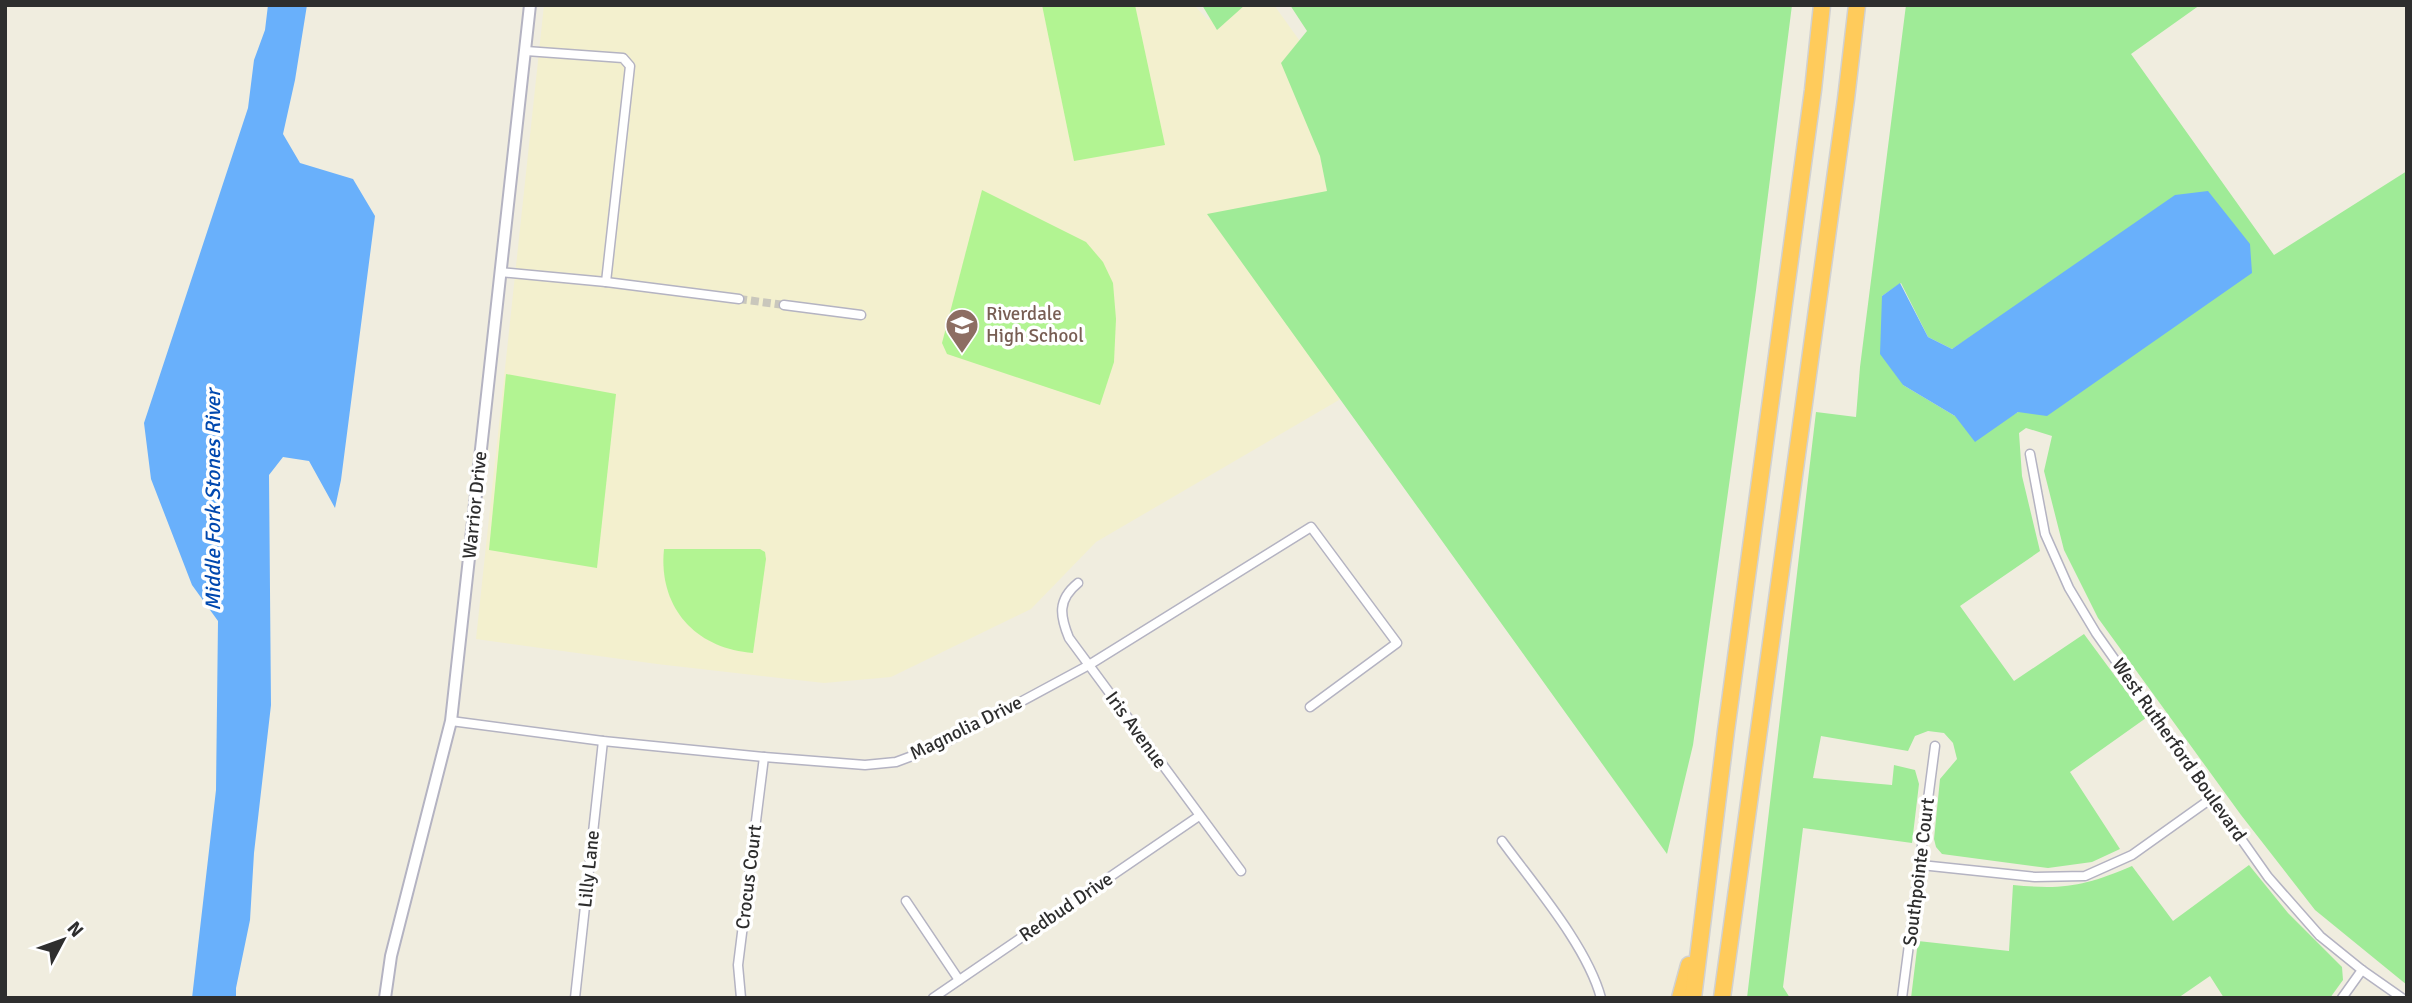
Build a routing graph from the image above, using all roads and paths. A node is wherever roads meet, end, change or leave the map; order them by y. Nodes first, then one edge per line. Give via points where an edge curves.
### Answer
1 (530, 5) edge
2 (1822, 5) edge
3 (1857, 5) edge
4 (526, 51) junction
5 (500, 272) junction
6 (606, 282) junction
7 (739, 299) tunnel mouth
8 (784, 305) tunnel mouth
9 (862, 315) dead end
10 (2030, 454) dead end
11 (1078, 583) dead end
12 (1089, 665) junction
13 (1310, 707) dead end
14 (451, 721) junction
15 (603, 741) junction
16 (1935, 746) dead end
17 (764, 757) junction
18 (2212, 798) junction
19 (1199, 816) junction
20 (1502, 841) dead end
21 (1920, 865) junction
22 (1241, 872) dead end
23 (906, 901) dead end
24 (1704, 909) junction
25 (2362, 970) junction
26 (959, 980) junction
27 (385, 998) edge
28 (575, 998) edge
29 (741, 998) edge
30 (933, 998) edge
31 (1601, 998) edge
32 (1680, 998) edge
33 (1693, 998) edge
34 (1724, 998) edge
35 (1902, 998) edge
36 (2342, 998) edge
37 (2402, 998) edge

1 - 4 street, Warrior Drive
2 - 24 highway
3 - 34 highway
4 - 5 street, Warrior Drive
4 - 6 street via 622,58 630,66
5 - 6 street
5 - 14 street, Warrior Drive
6 - 7 street
8 - 9 street
10 - 18 street, West Rutherford Boulevard via 2045,534 2070,588 2096,633
11 - 12 street, Iris Avenue via 1065,596 1061,619 1069,639
12 - 13 street, Magnolia Drive via 1311,527 1397,643
12 - 17 street, Magnolia Drive via 939,746 896,762 865,765
12 - 19 street, Iris Avenue
14 - 15 street, Magnolia Drive
14 - 27 street, Warrior Drive via 391,956
15 - 17 street, Magnolia Drive
15 - 28 street, Lilly Lane
16 - 21 street, Southpointe Court
17 - 29 street, Crocus Court via 738,965
18 - 21 street via 2132,855 2085,876 2035,877
18 - 25 street, West Rutherford Boulevard via 2268,877 2320,936
19 - 22 street, Iris Avenue
19 - 26 street, Redbud Drive
20 - 31 street via 1574,940 1595,974
21 - 35 street, Southpointe Court
23 - 26 street
24 - 32 highway
24 - 33 highway
25 - 36 street
25 - 37 street, West Rutherford Boulevard
26 - 30 street, Redbud Drive

